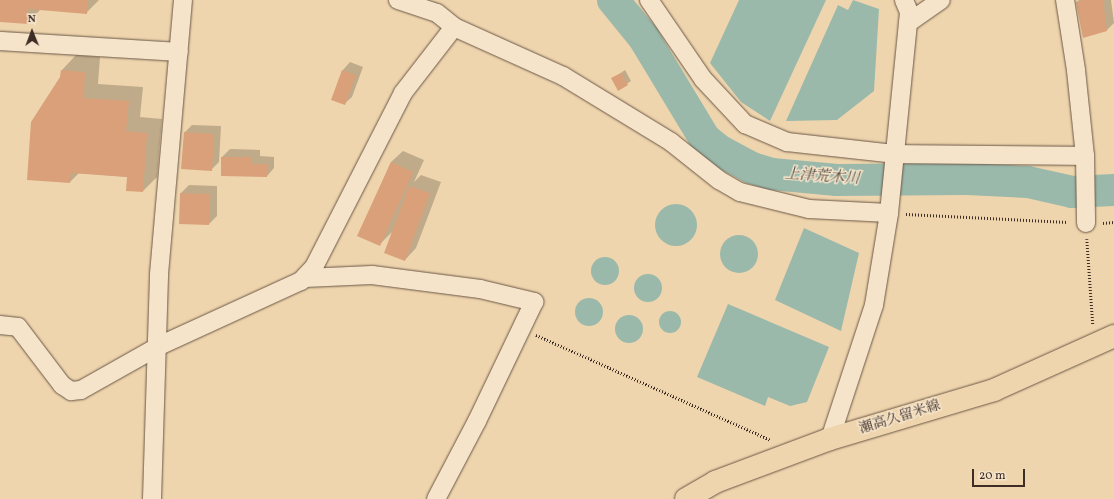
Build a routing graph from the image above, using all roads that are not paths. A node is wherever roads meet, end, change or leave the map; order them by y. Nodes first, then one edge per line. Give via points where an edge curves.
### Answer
1 (183, 0) edge
2 (398, 0) edge
3 (649, 0) edge
4 (904, 0) edge
5 (941, 0) edge
6 (1065, 0) edge
7 (908, 23) junction
8 (454, 27) junction
9 (0, 41) edge
10 (180, 52) junction
11 (896, 154) junction
12 (1085, 156) junction
13 (889, 213) junction
14 (1086, 223) road end
15 (305, 278) junction
16 (0, 325) edge
17 (1114, 336) edge
18 (157, 347) junction
19 (830, 439) junction
20 (152, 499) edge
21 (436, 499) edge
22 (686, 499) edge

1 - 10 street
2 - 8 street via 437,13
3 - 11 street via 703,79 745,124 787,142
4 - 7 street via 909,12
5 - 7 street
6 - 12 street via 1076,70
7 - 11 street
8 - 13 street via 563,76 671,142 719,180 740,192 809,209
8 - 15 street via 403,92 314,267
9 - 10 street
10 - 18 street via 159,274
11 - 12 street
11 - 13 street
12 - 14 street
13 - 19 street via 874,305
15 - 18 street
15 - 21 street via 372,275 480,289 534,302
16 - 18 street via 18,327 62,385 71,391 81,390
17 - 19 main road, 瀬高久留米線 via 994,390
18 - 20 street
19 - 22 main road, 瀬高久留米線 via 715,482

